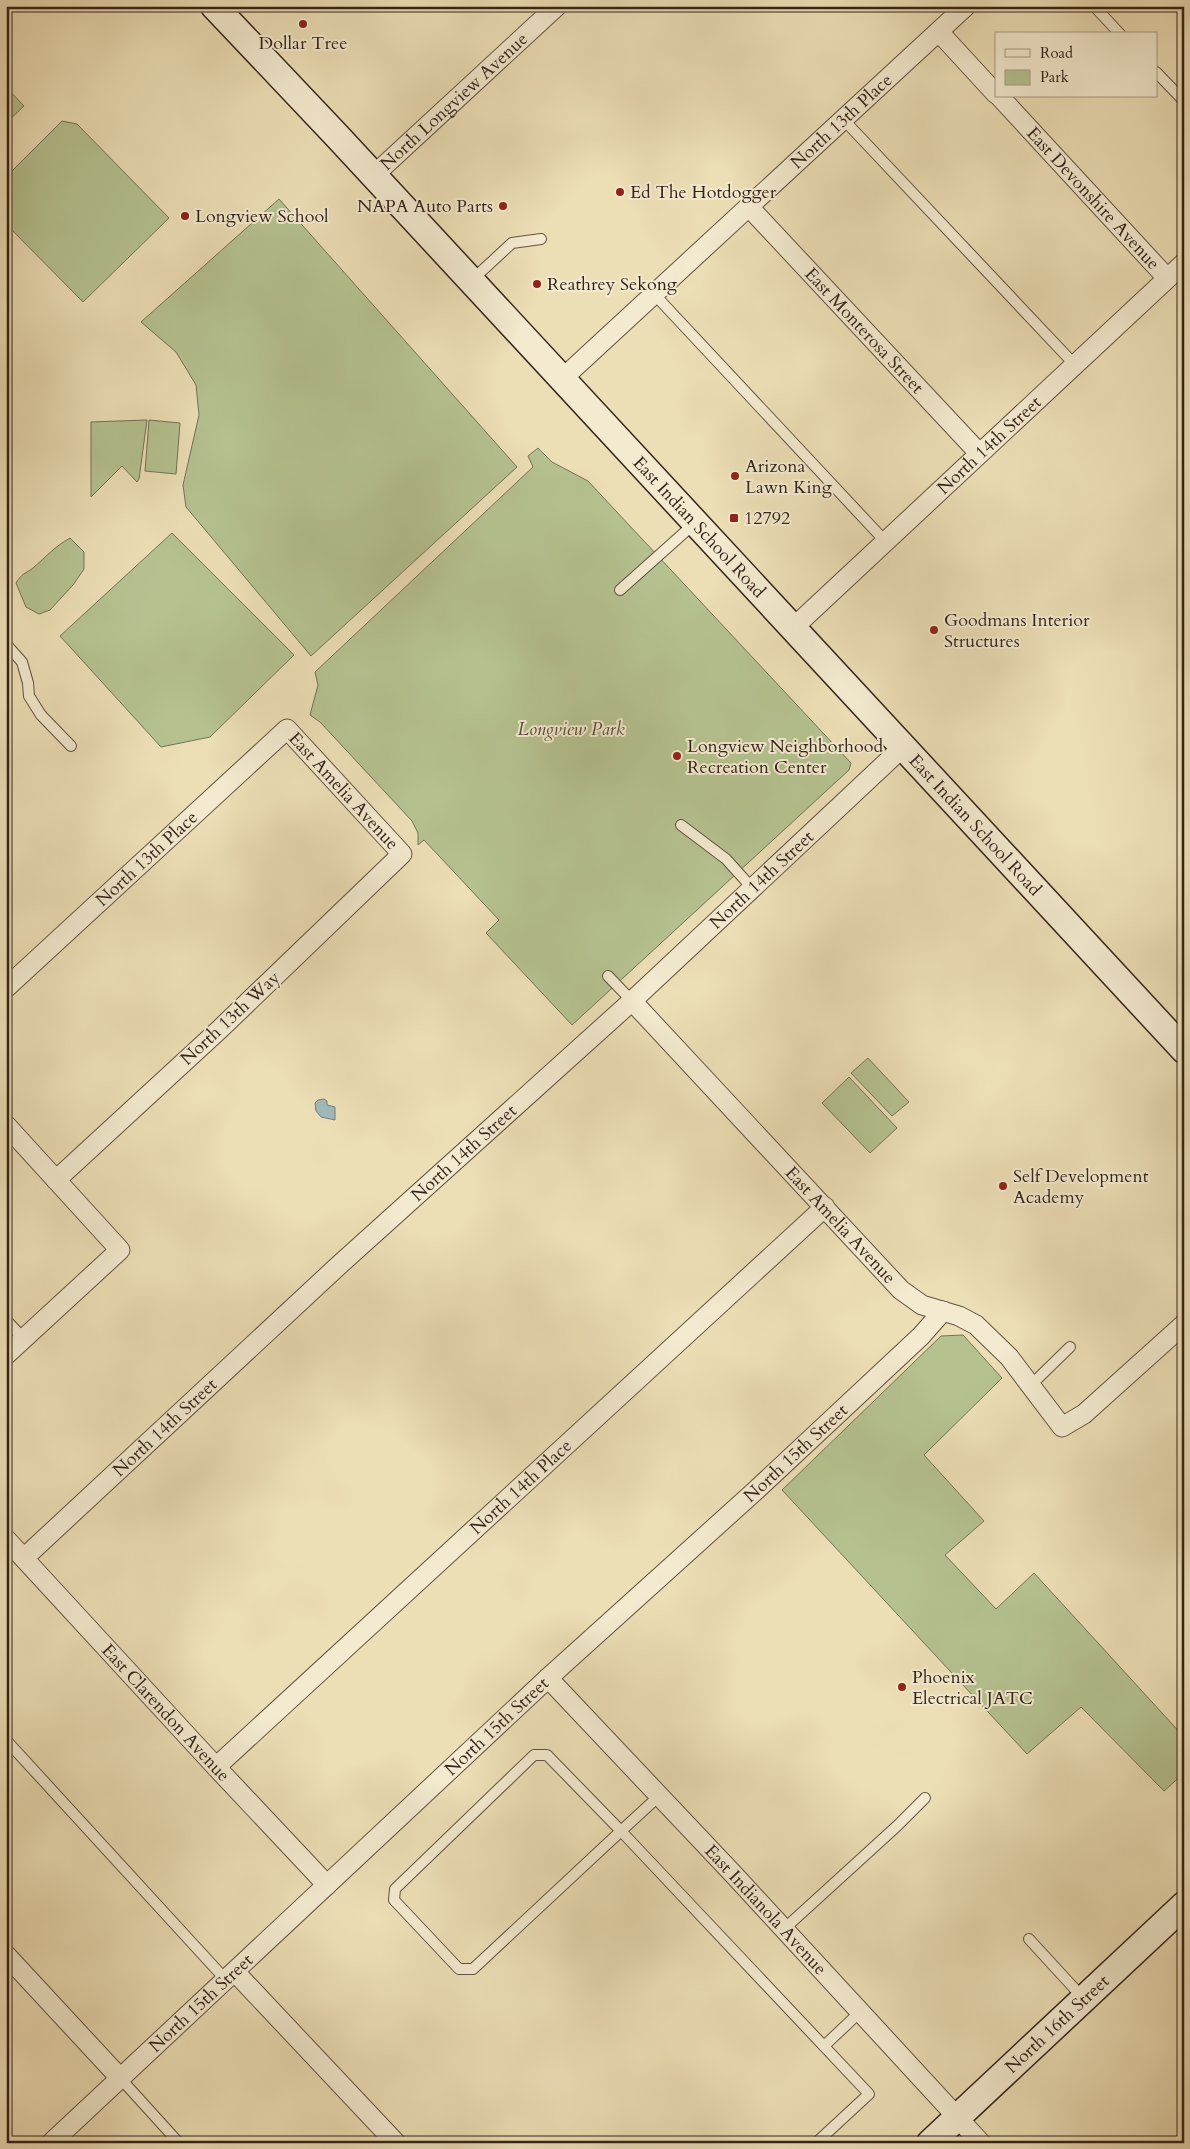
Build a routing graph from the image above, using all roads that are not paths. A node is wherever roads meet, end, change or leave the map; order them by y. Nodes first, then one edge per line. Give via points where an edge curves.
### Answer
1 (214, 6) edge
2 (557, 6) edge
3 (966, 6) edge
4 (1094, 6) edge
5 (939, 32) junction
6 (1118, 32) edge
7 (1158, 74) edge
8 (995, 92) edge
9 (1001, 98) edge
10 (1184, 102) edge
11 (843, 118) junction
12 (373, 176) junction
13 (748, 207) junction
14 (541, 239) dead end
15 (1184, 263) edge
16 (1167, 278) junction
17 (471, 281) junction
18 (655, 295) junction
19 (1075, 365) junction
20 (562, 379) junction
21 (980, 453) junction
22 (695, 523) junction
23 (885, 541) junction
24 (620, 590) dead end
25 (793, 628) junction
26 (6, 644) edge
27 (286, 729) joint
28 (71, 746) dead end
29 (903, 747) junction
30 (681, 825) dead end
31 (402, 854) joint
32 (753, 889) junction
33 (608, 976) dead end
34 (6, 988) edge
35 (632, 1002) junction
36 (1184, 1050) edge
37 (6, 1125) edge
38 (56, 1180) junction
39 (825, 1207) junction
40 (943, 1311) junction
41 (6, 1320) edge
42 (1184, 1324) edge
43 (24, 1339) junction
44 (1070, 1347) dead end
45 (6, 1355) edge
46 (1031, 1385) junction
47 (6, 1539) edge
48 (24, 1558) junction
49 (548, 1678) junction
50 (6, 1740) edge
51 (216, 1768) junction
52 (659, 1796) junction
53 (925, 1798) dead end
54 (621, 1831) junction
55 (328, 1885) junction
56 (1184, 1905) edge
57 (784, 1929) junction
58 (1029, 1939) dead end
59 (7, 1957) edge
60 (230, 1976) junction
61 (1084, 2000) junction
62 (860, 2012) junction
63 (824, 2046) junction
64 (121, 2079) junction
65 (957, 2117) junction
66 (51, 2143) edge
67 (179, 2143) edge
68 (396, 2143) edge
69 (816, 2143) edge
70 (930, 2143) edge
71 (981, 2143) edge

1 - 12 main road, East Indian School Road
2 - 12 street, North Longview Avenue
3 - 5 street, North 13th Place
4 - 6 lane
5 - 8 street, East Devonshire Avenue
5 - 11 street, North 13th Place
7 - 10 lane
9 - 16 street, East Devonshire Avenue
11 - 13 street, North 13th Place
11 - 19 lane
12 - 17 main road, East Indian School Road
13 - 18 street, North 13th Place
13 - 21 street, East Monterosa Street
14 - 17 lane via 512,243
15 - 16 street, North 14th Street
16 - 19 street, North 14th Street
17 - 20 main road, East Indian School Road
18 - 20 street, North 13th Place
18 - 23 lane
19 - 21 street, North 14th Street
20 - 22 main road, East Indian School Road
21 - 23 street, North 14th Street
22 - 24 lane
22 - 25 main road, East Indian School Road
23 - 25 street, North 14th Street
25 - 29 main road, East Indian School Road
26 - 28 lane via 22,662 33,703
27 - 31 street, East Amelia Avenue
27 - 34 street, North 13th Place
29 - 32 street, North 14th Street
29 - 36 main road, East Indian School Road
30 - 32 lane via 726,859
31 - 38 street, North 13th Way via 220,1029
32 - 35 street, North 14th Street
33 - 35 lane
35 - 39 street, East Amelia Avenue
35 - 48 street, North 14th Street via 337,1268
37 - 38 street
38 - 43 street via 120,1250
39 - 40 street, East Amelia Avenue via 901,1290 922,1304
39 - 51 street, North 14th Place
40 - 46 street, East Amelia Avenue via 976,1326 1009,1357
40 - 49 street, North 15th Street via 921,1336 754,1492
41 - 43 lane
42 - 46 street, East Amelia Avenue via 1084,1414 1062,1427
43 - 45 street
44 - 46 lane
47 - 48 street, East Clarendon Avenue
48 - 51 street, East Clarendon Avenue
49 - 52 street, East Indianola Avenue
49 - 55 street, North 15th Street
50 - 60 lane
51 - 55 street, East Clarendon Avenue
52 - 54 lane
52 - 57 street, East Indianola Avenue
53 - 57 lane
54 - 54 lane via 547,1755 534,1755 395,1889 394,1900 459,1970 472,1969
54 - 63 lane
55 - 60 street, North 15th Street
56 - 61 main road, North 16th Street
57 - 62 street, East Indianola Avenue
58 - 61 lane
59 - 64 street
60 - 64 street, North 15th Street
60 - 68 street
61 - 65 main road, North 16th Street
62 - 63 lane
62 - 65 street, East Indianola Avenue
63 - 69 lane via 869,2094
64 - 66 street, North 15th Street
64 - 67 lane
65 - 70 main road, North 16th Street
65 - 71 street, East Indianola Avenue

